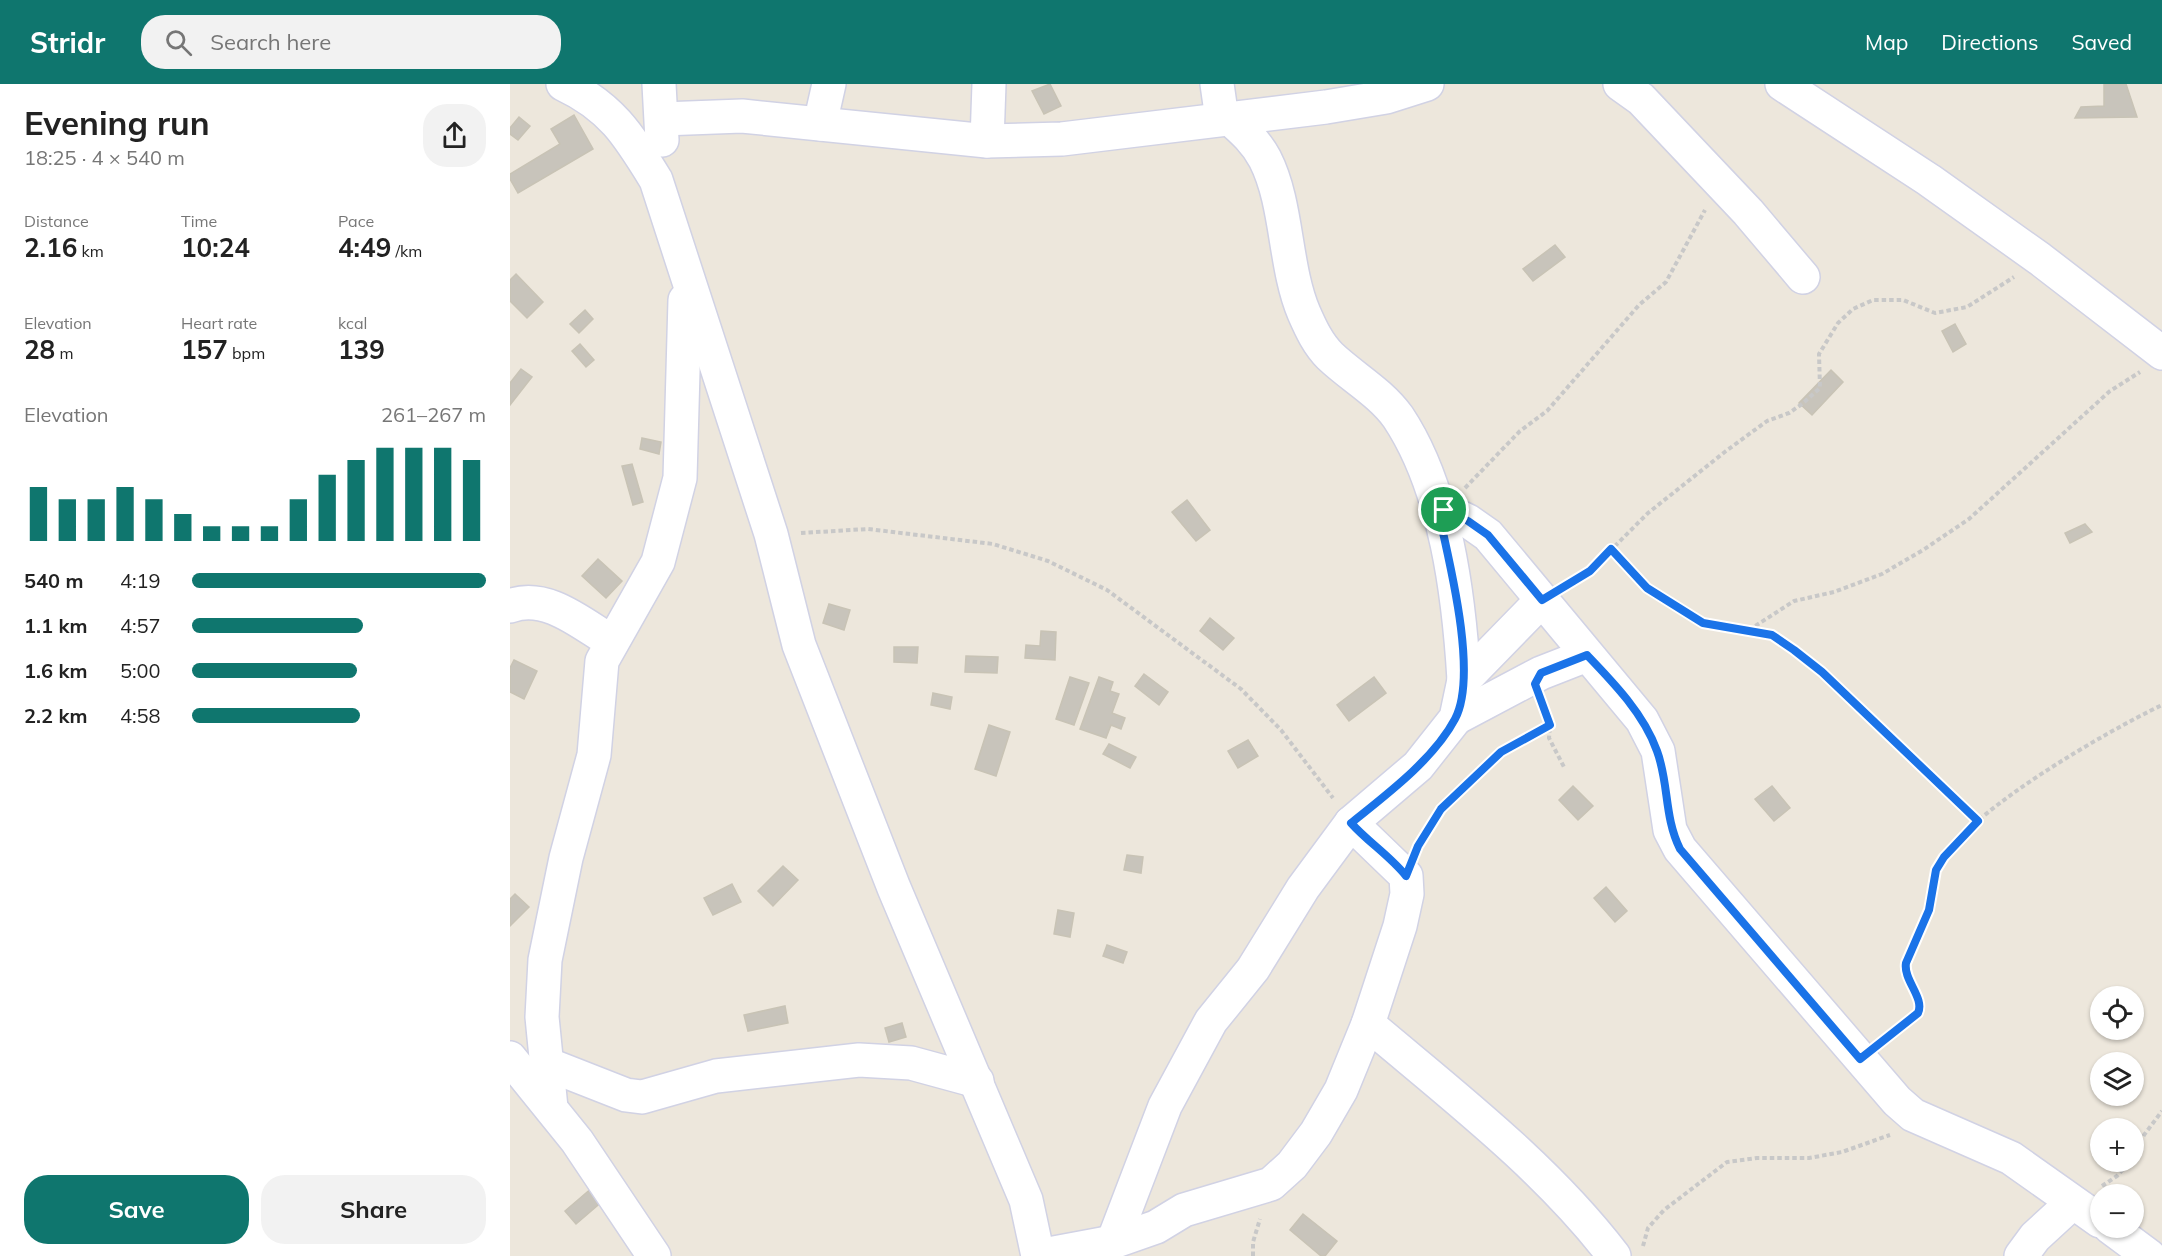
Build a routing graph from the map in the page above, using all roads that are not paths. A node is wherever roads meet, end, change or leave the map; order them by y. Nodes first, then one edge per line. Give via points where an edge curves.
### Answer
1 (563, 84) edge
2 (658, 84) edge
3 (829, 84) edge
4 (989, 84) edge
5 (1217, 84) edge
6 (1427, 84) edge
7 (1620, 84) edge
8 (1782, 84) edge
9 (1226, 118) junction
10 (662, 119) junction
11 (820, 124) junction
12 (987, 141) junction
13 (656, 180) junction
14 (686, 277) junction
15 (1803, 277) dead end
16 (2154, 361) edge
17 (1440, 508) junction
18 (1542, 600) junction
19 (510, 606) edge
20 (612, 642) junction
21 (1587, 655) junction
22 (1464, 680) junction
23 (1456, 718) junction
24 (1351, 823) junction
25 (1368, 1024) junction
26 (510, 1058) edge
27 (547, 1064) junction
28 (977, 1081) junction
29 (551, 1108) junction
30 (2072, 1203) junction
31 (2090, 1215) edge
32 (2125, 1238) edge
33 (1113, 1242) junction
34 (1628, 1254) edge
35 (1042, 1255) edge
36 (654, 1256) edge
37 (2021, 1256) edge
38 (2149, 1256) edge

1 - 13 street via 584,94 626,130
2 - 10 street
3 - 11 street
4 - 12 street
5 - 9 street
6 - 9 street via 1386,97
7 - 15 street via 1641,99
8 - 16 street via 1929,180 2040,259
9 - 12 street via 1062,139
9 - 17 street via 1249,135 1265,159 1303,310 1314,335 1329,355 1397,416
10 - 11 street via 742,116
10 - 13 street
11 - 12 street
13 - 14 street
14 - 20 street via 680,478 658,562
14 - 28 street via 771,534 799,645 894,888
17 - 18 street via 1488,535
17 - 22 street via 1461,623
18 - 21 street
18 - 22 street
19 - 20 street via 535,601 555,608
20 - 27 street via 602,661 594,755 566,858 545,960 542,1017
21 - 23 street via 1541,673
21 - 30 street via 1642,720 1658,751 1670,830 1680,849 1897,1101 1913,1115 2011,1158
22 - 23 street
23 - 24 street via 1418,766
24 - 25 street via 1406,876 1407,894 1400,927
24 - 33 street via 1303,888 1253,969 1211,1021 1165,1106
25 - 33 street via 1341,1090 1316,1133 1292,1165 1271,1184 1184,1210 1156,1227
25 - 34 street via 1459,1101 1598,1234
26 - 29 street
27 - 28 street via 626,1095 642,1097 716,1076 860,1060 911,1063
27 - 29 street
28 - 35 street via 1026,1200
29 - 36 street
30 - 31 street
30 - 37 street
32 - 38 street
33 - 35 street

